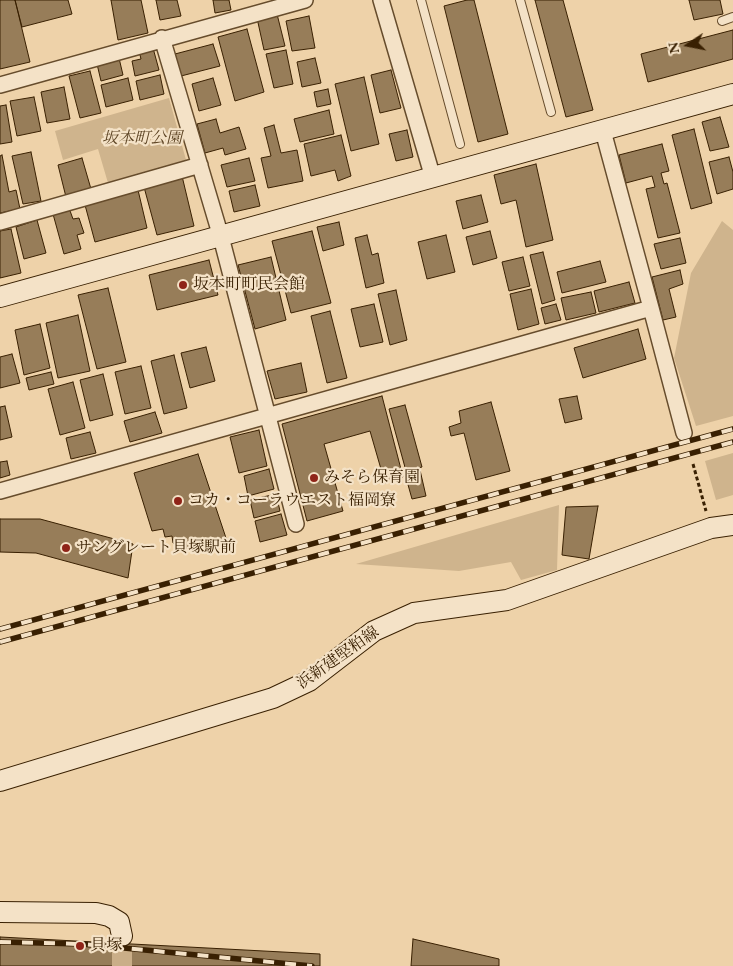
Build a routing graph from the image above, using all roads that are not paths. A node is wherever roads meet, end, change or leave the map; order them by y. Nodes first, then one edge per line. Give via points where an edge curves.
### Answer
1 (306, 0) edge
2 (381, 0) edge
3 (421, 0) edge
4 (520, 0) edge
5 (733, 17) edge
6 (722, 21) dead end
7 (162, 38) junction
8 (0, 85) edge
9 (733, 94) edge
10 (551, 112) dead end
11 (603, 131) junction
12 (460, 144) dead end
13 (200, 165) junction
14 (433, 178) junction
15 (0, 222) edge
16 (221, 237) junction
17 (0, 297) edge
18 (651, 308) junction
19 (269, 416) junction
20 (684, 433) dead end
21 (0, 491) edge
22 (296, 524) dead end
23 (733, 526) edge
24 (0, 781) edge
25 (0, 912) edge
26 (122, 936) tunnel mouth

1 - 7 street
2 - 14 street
3 - 12 lane
4 - 10 lane
5 - 6 lane
7 - 8 street
7 - 13 street
9 - 11 street
11 - 14 street
11 - 18 street
13 - 15 street
13 - 16 street
14 - 16 street
16 - 17 street
16 - 19 street
18 - 19 street
18 - 20 street
19 - 21 street
19 - 22 street
23 - 24 street, 浜新建堅粕線 via 711,528 507,600 437,608 393,621 356,643 309,682 274,698
25 - 26 street via 96,913 119,922

